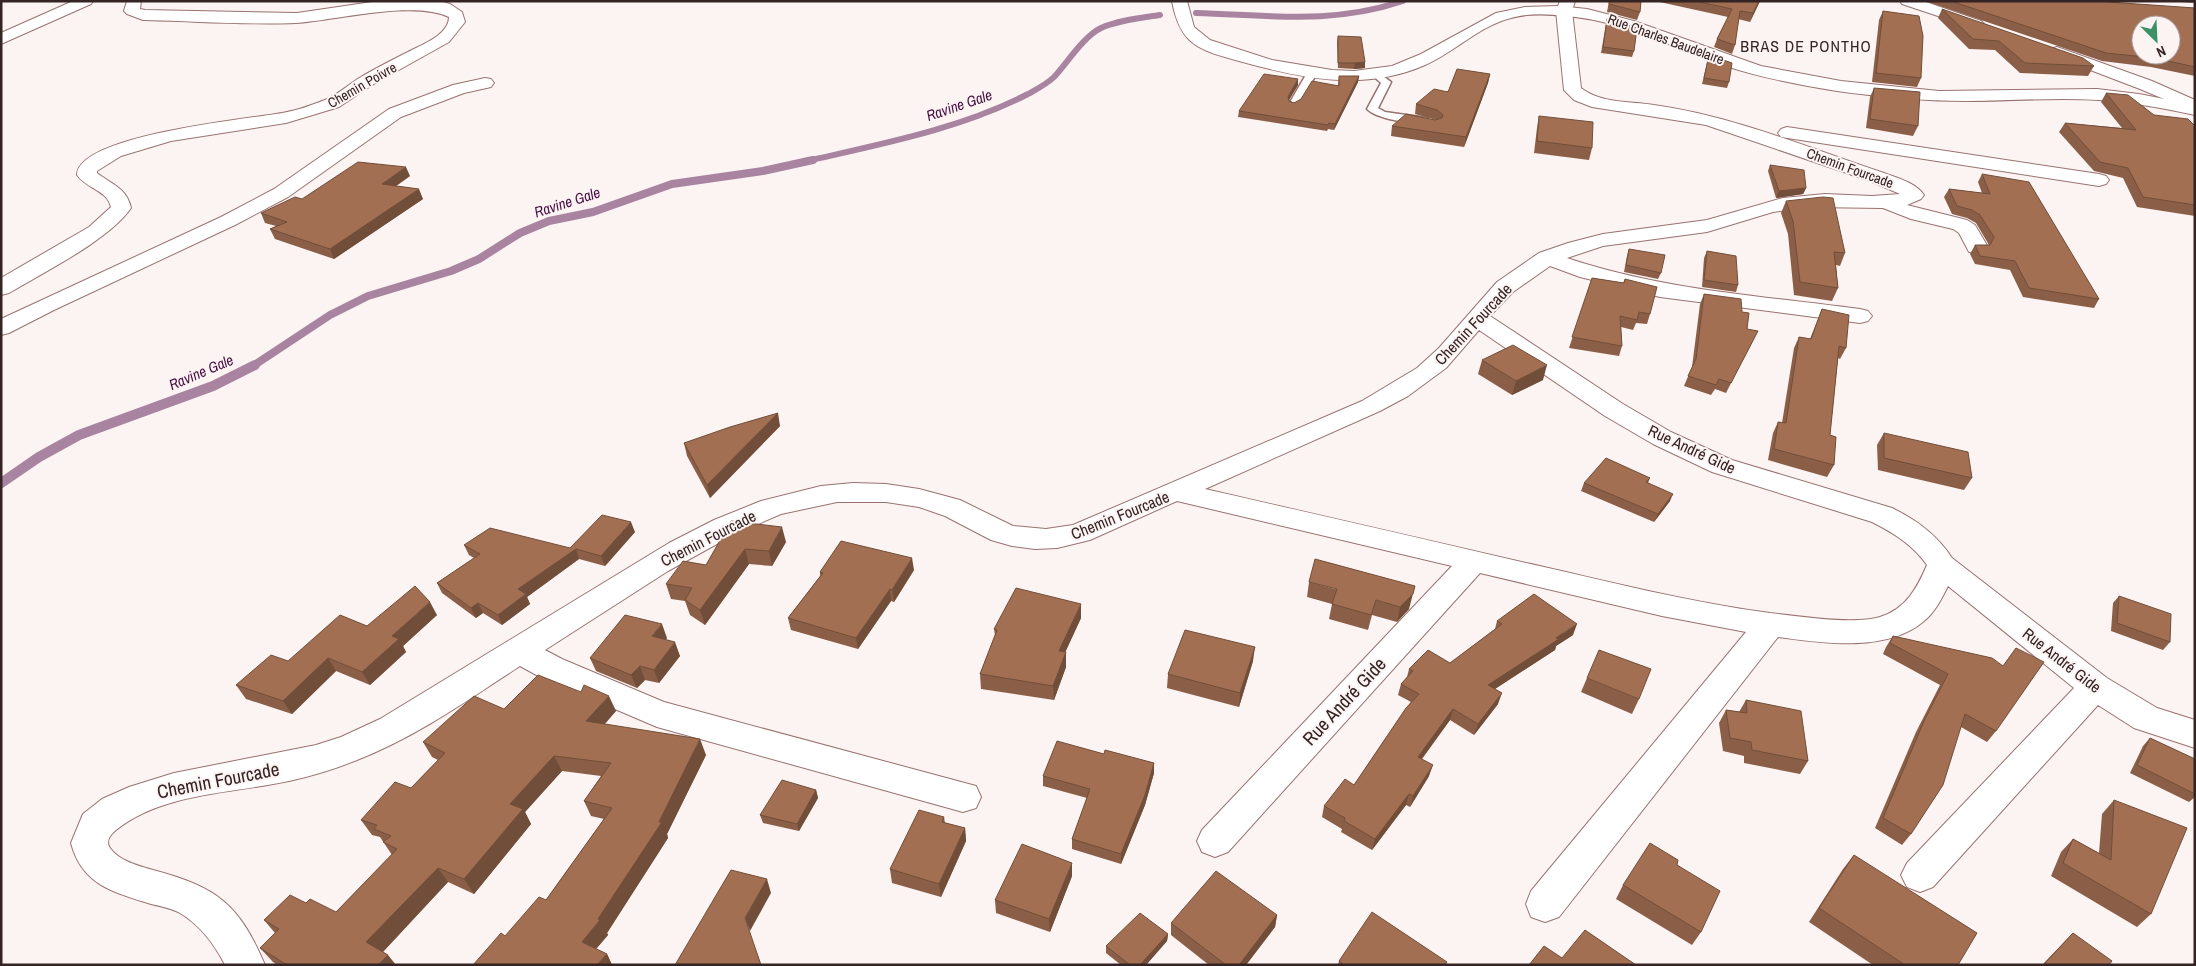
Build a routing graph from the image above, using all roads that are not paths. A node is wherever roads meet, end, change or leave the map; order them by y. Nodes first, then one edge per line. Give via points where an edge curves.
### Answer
1 (86, 1) edge
2 (134, 1) edge
3 (1178, 1) edge
4 (1907, 1) edge
5 (1566, 6) edge
6 (1988, 28) edge
7 (1, 39) edge
8 (2041, 46) edge
9 (1312, 73) junction
10 (1376, 74) junction
11 (485, 83) dead end
12 (1294, 104) edge
13 (2195, 108) edge
14 (1711, 121) junction
15 (1434, 126) edge
16 (2099, 180) dead end
17 (1886, 202) junction
18 (1977, 247) edge
19 (1546, 258) junction
20 (1, 288) edge
21 (1, 302) edge
22 (46, 305) junction
23 (1860, 316) dead end
24 (1477, 318) junction
25 (1, 328) edge
26 (1177, 492) junction
27 (1474, 561) junction
28 (1942, 565) junction
29 (1769, 626) junction
30 (519, 650) junction
31 (2095, 687) junction
32 (2195, 734) edge
33 (963, 798) dead end
34 (1215, 841) dead end
35 (1920, 875) dead end
36 (1545, 904) dead end
37 (245, 965) edge

1 - 7 street
2 - 20 street, Chemin Poivre via 132,11 143,15 268,19 422,2 445,6 457,15 457,22 443,39 333,103 286,118 168,136 114,152 99,160 87,169 87,175 116,193 121,208 96,230
3 - 9 street, Rue Charles Baudelaire via 1191,34 1214,48
4 - 6 street
5 - 10 street, Rue Charles Baudelaire via 1501,16 1434,55
5 - 13 street, Rue Charles Baudelaire via 1611,18 1734,63 1840,86 1954,96 2085,94
5 - 14 street, Chemin Fourcade via 1573,90 1578,95 1605,104 1684,114
8 - 13 street via 2146,85
9 - 10 street, Rue Charles Baudelaire
9 - 12 lane
10 - 15 lane via 1386,82 1372,108 1382,115 1423,120
11 - 22 street via 459,88 395,113 281,193
14 - 16 street
14 - 17 street, Chemin Fourcade via 1877,176 1914,195
17 - 18 street, Chemin Fourcade via 1918,215 1960,224 1968,229
17 - 19 street, Chemin Fourcade via 1826,200 1784,204 1707,226 1601,240
19 - 23 street via 1660,290
19 - 24 street, Chemin Fourcade via 1504,288
21 - 22 street via 18,307
22 - 25 street
24 - 26 street, Chemin Fourcade via 1426,373 1401,390
24 - 28 street, Rue André Gide via 1614,410 1662,438 1722,466 1882,515 1919,538 1934,551
26 - 27 street
26 - 30 street, Chemin Fourcade via 1080,533 1044,540 1024,539 992,529 954,508 930,500 891,494 855,492 821,495 783,504 732,522 664,559
27 - 29 street via 1671,607
27 - 34 street, Rue André Gide
28 - 29 street via 1920,608 1899,623 1851,631
28 - 31 street, Rue André Gide
29 - 36 street
30 - 33 street via 551,668 657,714
30 - 37 street, Chemin Fourcade via 413,717 361,744 290,766 149,794 102,819 92,830 89,842 100,865 112,873 193,900 223,926
31 - 32 street, Rue André Gide via 2146,718
31 - 35 street

